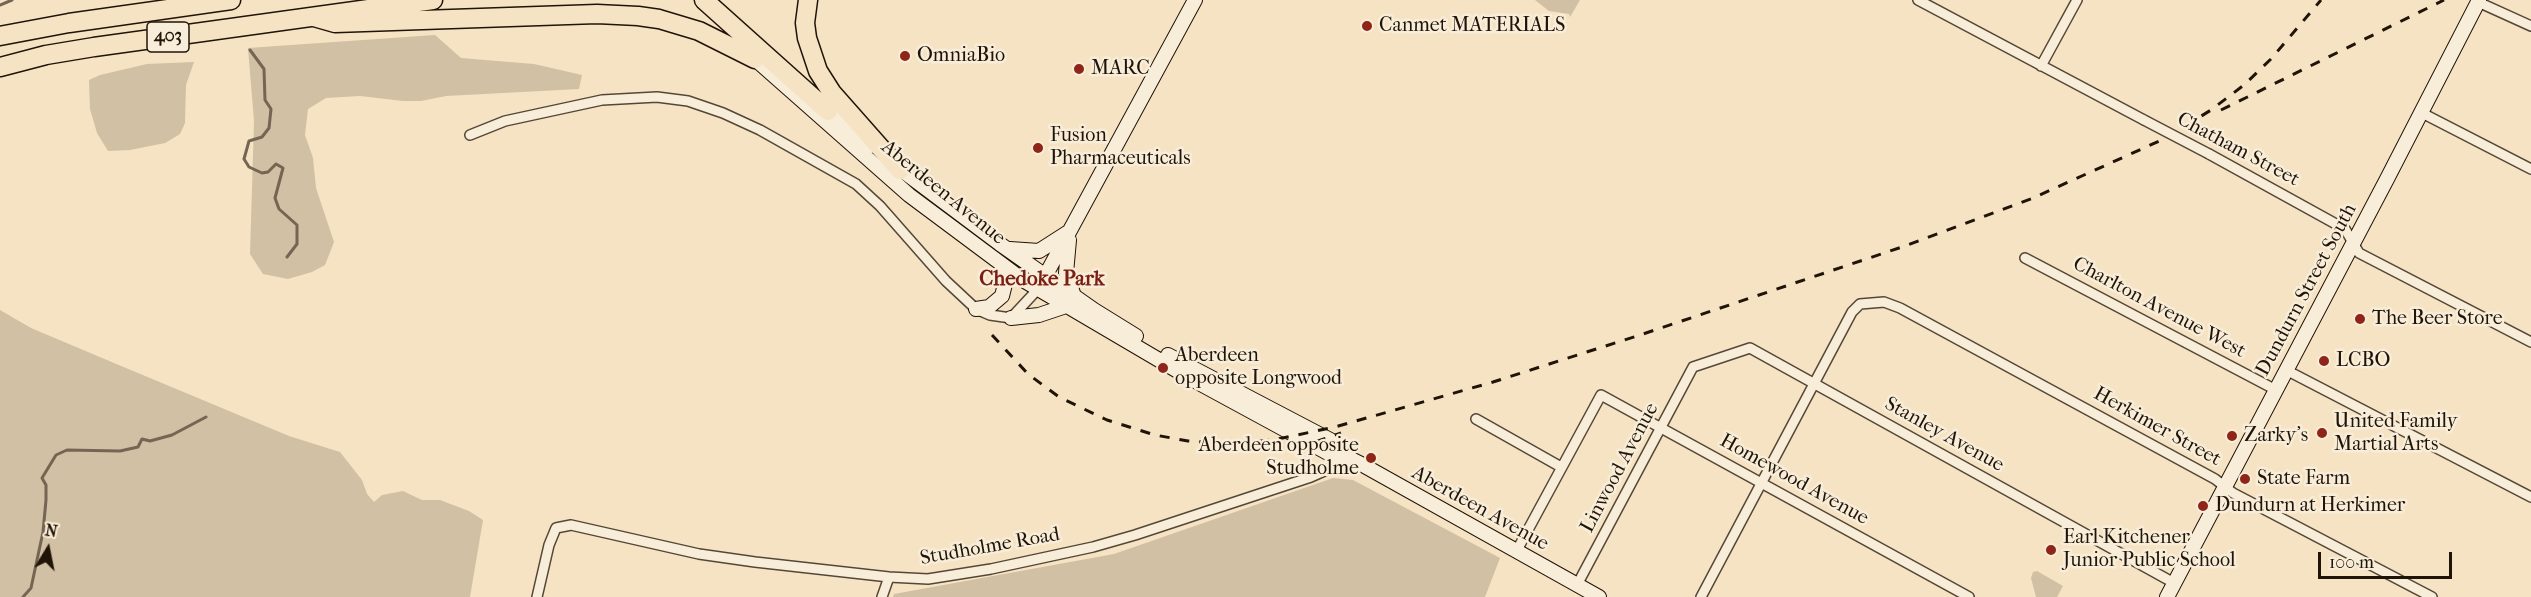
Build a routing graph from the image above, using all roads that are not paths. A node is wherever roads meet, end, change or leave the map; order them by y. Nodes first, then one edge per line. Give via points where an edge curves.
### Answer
1 (147, 0) edge
2 (231, 0) edge
3 (433, 0) edge
4 (689, 0) edge
5 (704, 0) edge
6 (808, 0) edge
7 (1195, 0) edge
8 (1918, 0) edge
9 (2077, 0) edge
10 (2478, 1) edge
11 (314, 17) junction
12 (2531, 26) edge
13 (27, 30) junction
14 (0, 36) edge
15 (755, 59) junction
16 (2042, 66) junction
17 (0, 67) edge
18 (828, 111) joint
19 (2422, 112) junction
20 (470, 135) dead end
21 (2531, 169) edge
22 (900, 170) junction
23 (1070, 231) junction
24 (2354, 243) junction
25 (1000, 244) junction
26 (2025, 258) dead end
27 (1002, 266) junction
28 (1045, 276) junction
29 (1038, 289) junction
30 (1070, 301) junction
31 (976, 309) junction
32 (1011, 318) junction
33 (2531, 342) edge
34 (1693, 367) joint
35 (2286, 370) junction
36 (1813, 383) junction
37 (2276, 390) junction
38 (1476, 419) dead end
39 (1662, 428) junction
40 (1343, 454) junction
41 (1561, 467) junction
42 (1762, 482) junction
43 (2225, 487) junction
44 (2531, 497) edge
45 (1516, 552) junction
46 (889, 577) junction
47 (2174, 583) junction
48 (1577, 585) junction
49 (537, 597) edge
50 (882, 597) edge
51 (1599, 597) edge
52 (1701, 597) edge
53 (1969, 597) edge
54 (2167, 597) edge
55 (2432, 597) edge

1 - 13 highway via 49,19
2 - 13 highway, 403
3 - 11 highway, 403
4 - 15 highway
5 - 18 highway
6 - 22 highway via 807,38 818,71 832,93
7 - 23 main road
8 - 16 street, Chatham Street
9 - 16 street
10 - 12 street
10 - 19 main road, Dundurn Street South
11 - 15 highway via 335,22 638,16 699,31
11 - 17 highway, 403 via 75,50
13 - 14 highway, 403
15 - 27 main road, Aberdeen Avenue via 909,195
16 - 24 street, Chatham Street, bridge via 2345,229
18 - 22 main road, Aberdeen Avenue
19 - 21 street
19 - 24 main road, Dundurn Street South
20 - 31 street via 505,121 602,100 657,97 704,106 760,130 856,184
22 - 25 main road, Aberdeen Avenue
23 - 25 main road via 1039,250 1024,251
23 - 28 main road
23 - 30 main road via 1066,273
24 - 33 street, Chatham Street via 2359,253
24 - 35 main road, Dundurn Street South
25 - 28 main road, Aberdeen Avenue
26 - 37 street, Charlton Avenue West
27 - 29 main road, Aberdeen Avenue
27 - 31 main road via 1002,296 989,307
28 - 29 main road
28 - 30 main road, Aberdeen Avenue
29 - 30 main road, Aberdeen Avenue
29 - 32 street
30 - 32 main road via 1039,315
30 - 40 main road, Aberdeen Avenue via 1336,444
31 - 32 street
34 - 36 street, Stanley Avenue via 1750,348
34 - 39 street, Linwood Avenue
35 - 37 main road, Dundurn Street South
35 - 44 street
36 - 42 street
36 - 43 street, Herkimer Street via 1852,312 1860,304 1884,302
36 - 47 street, Stanley Avenue
37 - 43 main road, Dundurn Street South
38 - 41 street
39 - 41 street, Homewood Avenue via 1601,395
39 - 42 street, Homewood Avenue
39 - 48 street, Linwood Avenue
40 - 45 main road, Aberdeen Avenue
40 - 46 street, Studholme Road via 1329,469 1311,477 1093,547 928,579
41 - 45 street
42 - 52 street
42 - 53 street, Homewood Avenue
43 - 47 main road, Dundurn Street South
43 - 55 street, Herkimer Street
45 - 48 main road, Aberdeen Avenue
46 - 49 street, Studholme Road via 699,554 571,525 556,528
46 - 50 street
47 - 54 main road, Dundurn Street South
48 - 51 main road, Aberdeen Avenue

